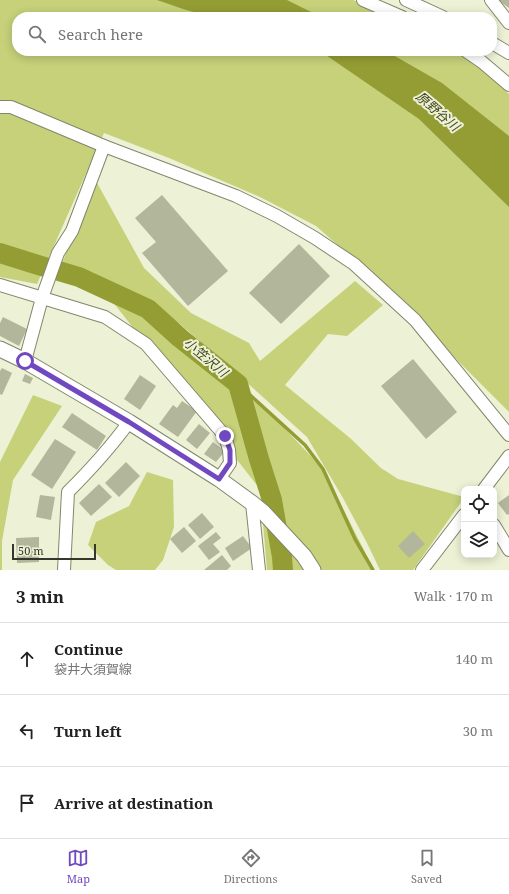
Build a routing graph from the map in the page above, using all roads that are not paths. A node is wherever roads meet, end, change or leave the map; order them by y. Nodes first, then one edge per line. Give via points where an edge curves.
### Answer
1 (363, 0) edge
2 (406, 0) edge
3 (491, 0) edge
4 (391, 12) edge
5 (432, 12) edge
6 (509, 23) edge
7 (497, 46) edge
8 (509, 53) edge
9 (473, 56) edge
10 (509, 85) edge
11 (0, 107) edge
12 (104, 146) junction
13 (0, 285) edge
14 (42, 298) junction
15 (0, 350) edge
16 (25, 361) junction
17 (129, 422) junction
18 (509, 435) edge
19 (509, 456) edge
20 (219, 479) junction
21 (486, 486) edge
22 (258, 507) junction
23 (461, 520) edge
24 (497, 530) edge
25 (509, 550) edge
26 (310, 566) edge
27 (64, 570) edge
28 (258, 570) edge
29 (422, 570) edge

1 - 4 street
2 - 5 street
3 - 6 street
7 - 8 street
9 - 10 street
11 - 12 street via 11,107
12 - 14 street via 72,231 58,253
12 - 18 street via 236,196 277,216 354,264 415,320
13 - 14 street
14 - 16 street
14 - 20 street via 105,317 146,344 225,436 230,450 230,463
15 - 16 main road
16 - 17 main road
17 - 20 main road
17 - 27 street via 116,440 68,492
19 - 21 street
20 - 22 main road
22 - 26 main road
22 - 28 street
23 - 29 street
24 - 25 street

